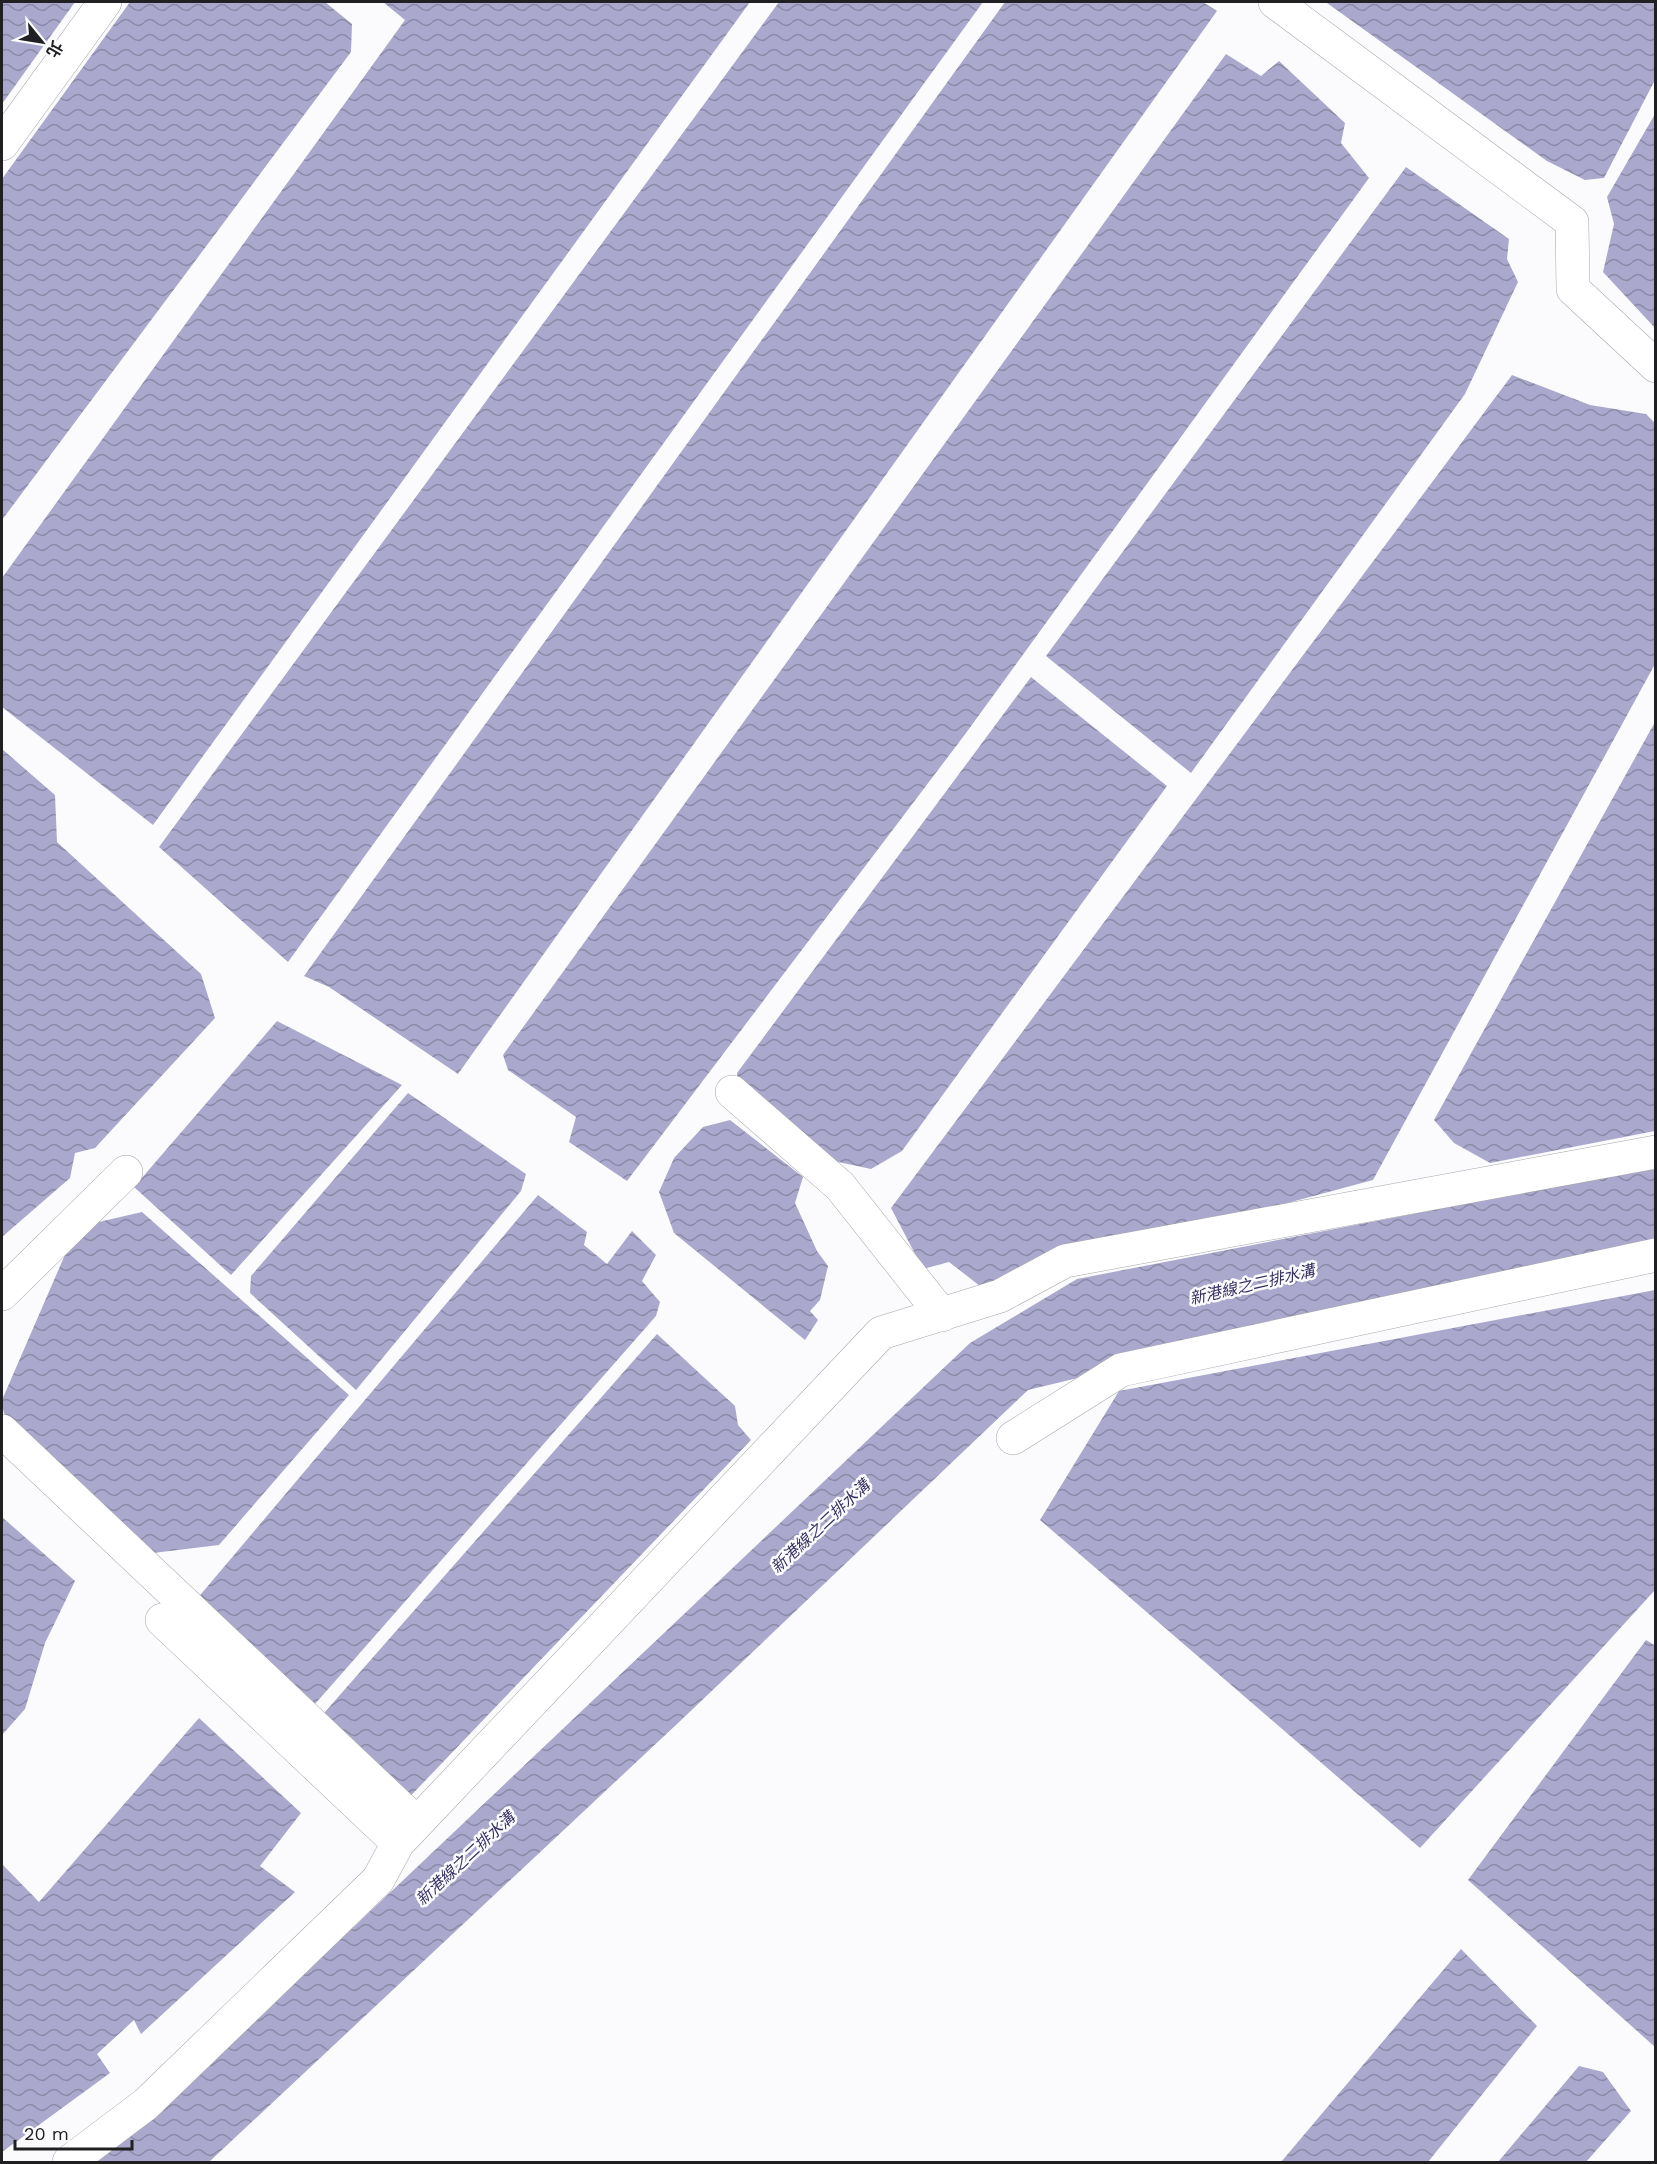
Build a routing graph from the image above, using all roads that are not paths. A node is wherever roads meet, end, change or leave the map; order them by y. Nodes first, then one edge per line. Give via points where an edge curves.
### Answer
1 (105, 2) edge
2 (1275, 2) edge
3 (2, 144) edge
4 (1656, 366) edge
5 (732, 1092) dead end
6 (1656, 1152) edge
7 (126, 1172) dead end
8 (1656, 1255) edge
9 (2, 1294) edge
10 (942, 1315) junction
11 (2, 1431) edge
12 (1013, 1438) dead end
13 (162, 1620) dead end
14 (408, 1833) junction
15 (69, 2163) edge

1 - 3 lane
2 - 4 lane via 1572,222 1573,289
5 - 10 lane via 840,1186
6 - 10 lane via 1065,1261 1000,1296
7 - 9 lane
8 - 12 lane via 1121,1370
10 - 14 lane via 881,1333
11 - 14 lane
13 - 14 lane
14 - 15 lane via 378,1880 146,2104

